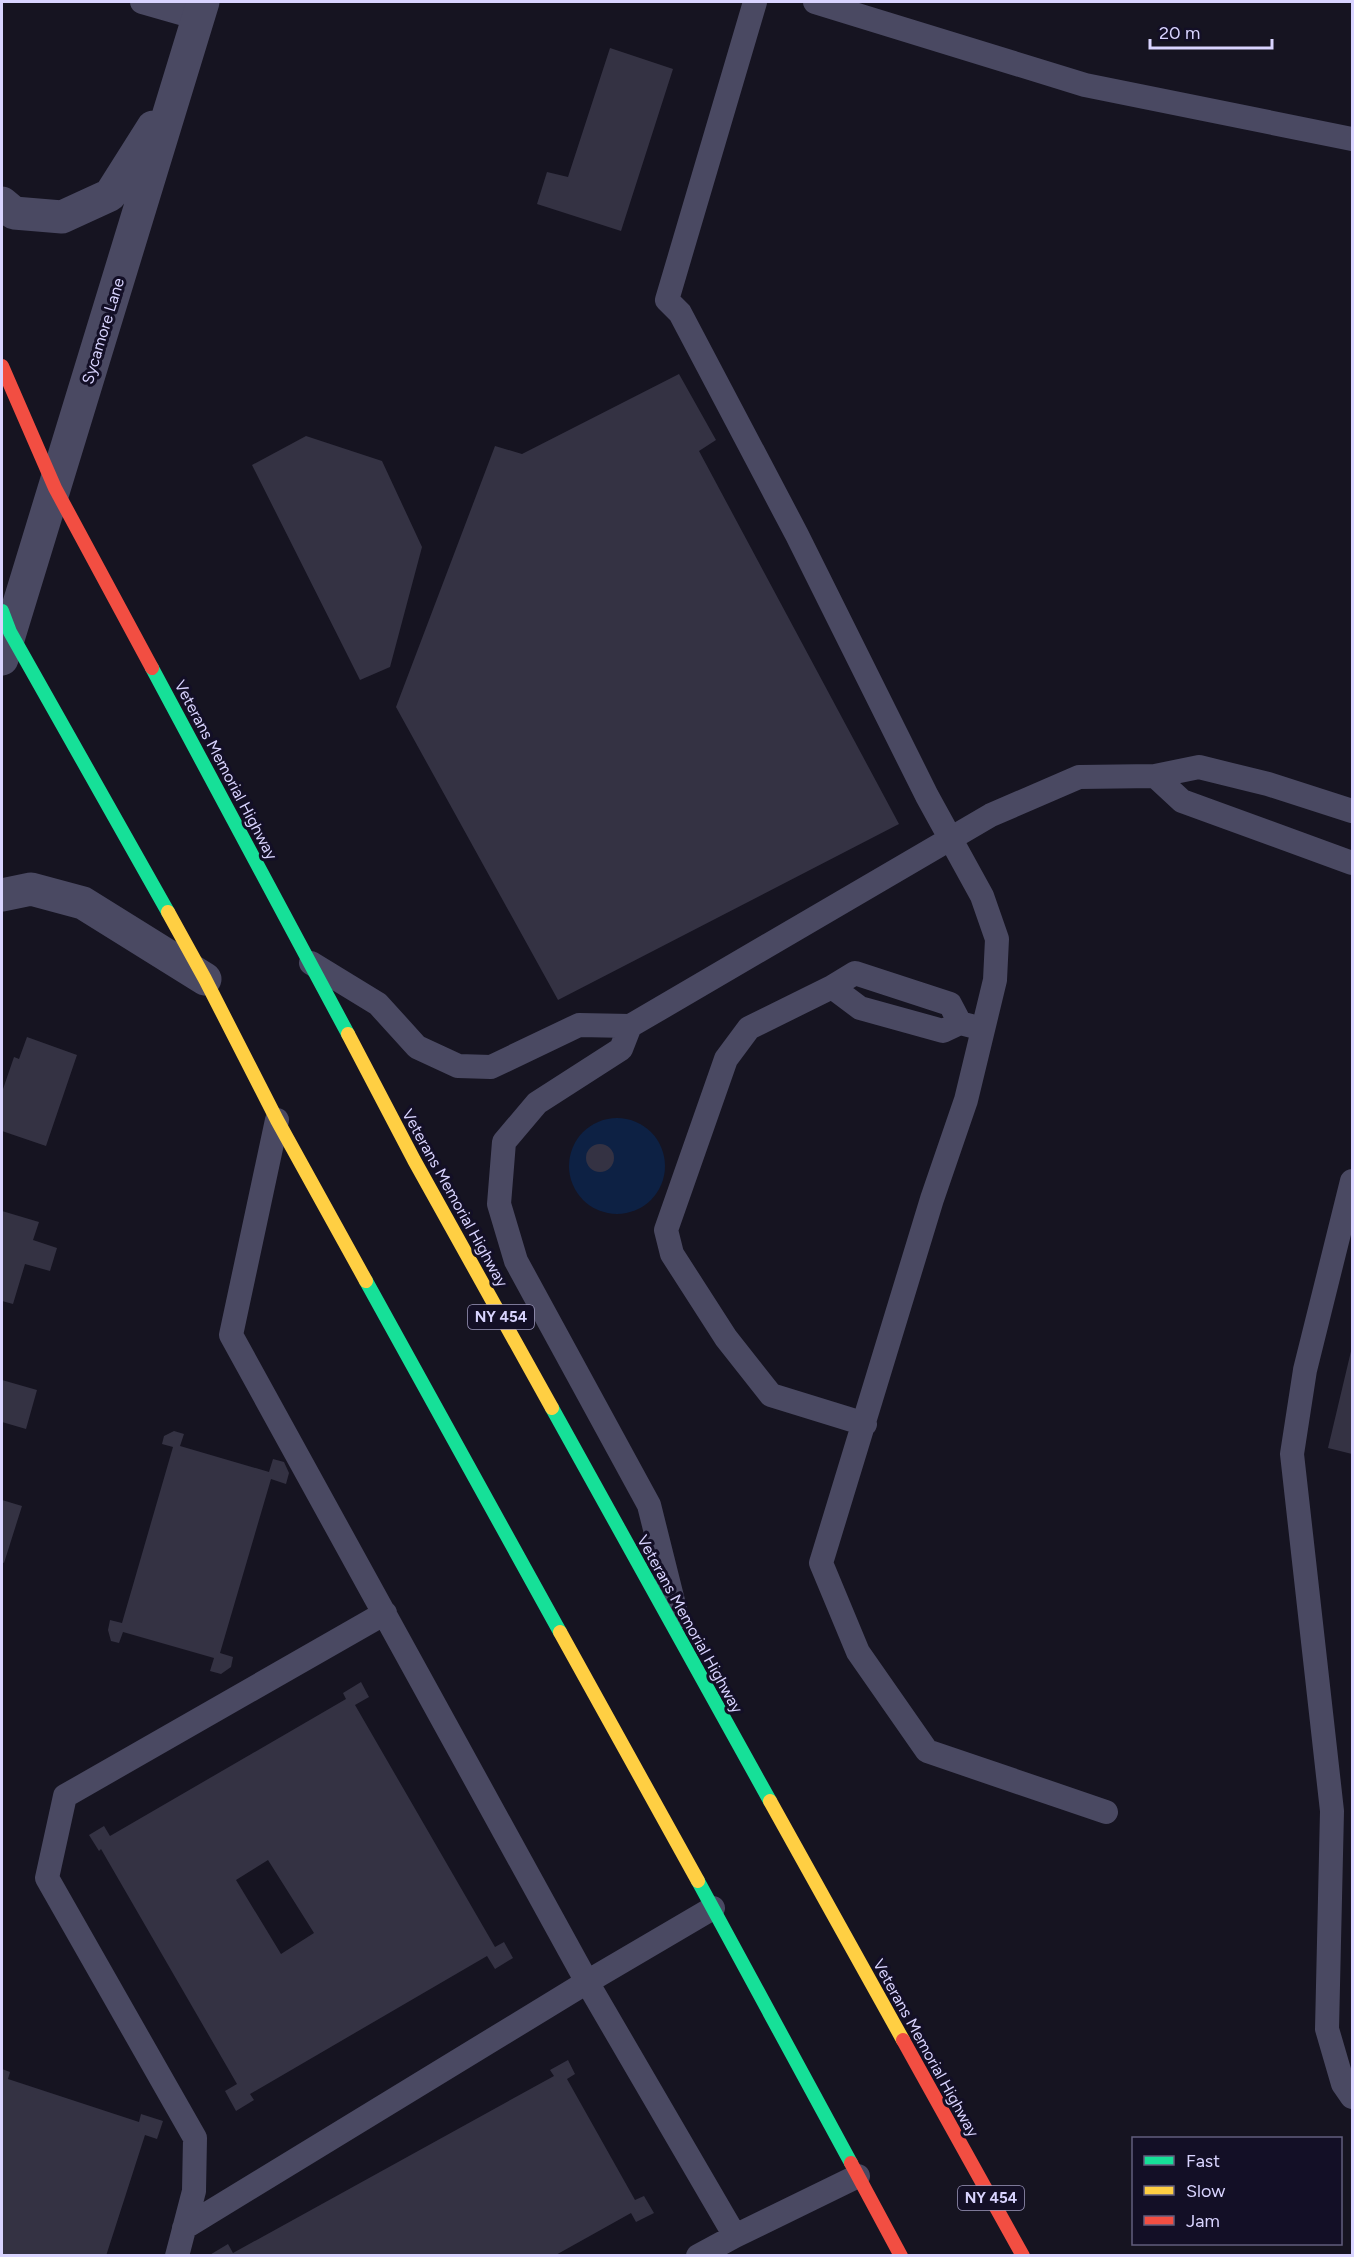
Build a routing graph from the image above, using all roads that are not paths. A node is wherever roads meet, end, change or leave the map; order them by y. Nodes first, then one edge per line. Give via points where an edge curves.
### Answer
1 (142, 2) edge
2 (755, 2) edge
3 (815, 2) edge
4 (200, 10) edge
5 (175, 93) junction
6 (1353, 140) edge
7 (2, 203) edge
8 (2, 366) edge
9 (56, 488) junction
10 (4, 634) edge
11 (1155, 776) junction
12 (1353, 812) edge
13 (950, 838) junction
14 (1353, 863) edge
15 (2, 895) edge
16 (311, 963) junction
17 (205, 979) junction
18 (630, 1026) junction
19 (971, 1026) junction
20 (277, 1120) junction
21 (1353, 1181) edge
22 (865, 1424) junction
23 (385, 1613) junction
24 (685, 1649) junction
25 (1106, 1812) dead end
26 (713, 1908) junction
27 (587, 1982) junction
28 (1353, 2097) edge
29 (858, 2176) junction
30 (184, 2228) junction
31 (735, 2236) junction
32 (177, 2256) edge
33 (698, 2256) edge
34 (901, 2256) edge
35 (1023, 2256) edge

1 - 4 lane
2 - 13 lane via 667,300 680,312
3 - 6 lane via 1085,85
4 - 5 street, Sycamore Lane
5 - 7 street via 110,195 62,217 14,213
5 - 9 street, Sycamore Lane
8 - 9 highway, Veterans Memorial Highway / NY 454
9 - 10 street, Sycamore Lane
9 - 16 highway, Veterans Memorial Highway / NY 454
10 - 17 highway
11 - 12 lane via 1199,767 1268,784
11 - 13 lane via 1079,777 991,814
11 - 14 lane via 1182,801
13 - 18 lane
13 - 19 lane via 982,896 997,939 995,980
15 - 17 street via 31,889 83,903
16 - 18 lane via 378,1004 417,1047 458,1066 491,1067 579,1025
16 - 24 highway, Veterans Memorial Highway / NY 454 via 414,1160
17 - 20 highway
18 - 24 lane via 621,1048 537,1103 504,1142 499,1204 516,1261 649,1505
19 - 22 lane via 966,1100
19 - 22 lane via 943,1031 860,1008 832,987 749,1028 726,1059 666,1230 672,1254 726,1338 771,1395
20 - 23 lane via 231,1335
20 - 26 highway
21 - 28 lane via 1305,1370 1292,1454 1332,1811 1327,2029 1343,2084
22 - 25 lane via 821,1563 858,1652 927,1750
23 - 27 lane
23 - 30 lane via 65,1796 47,1878 195,2138 194,2191
24 - 35 highway, Veterans Memorial Highway / NY 454
26 - 27 lane
26 - 29 highway
27 - 30 lane
27 - 31 lane
29 - 31 lane
29 - 34 highway
30 - 32 lane
31 - 33 lane

